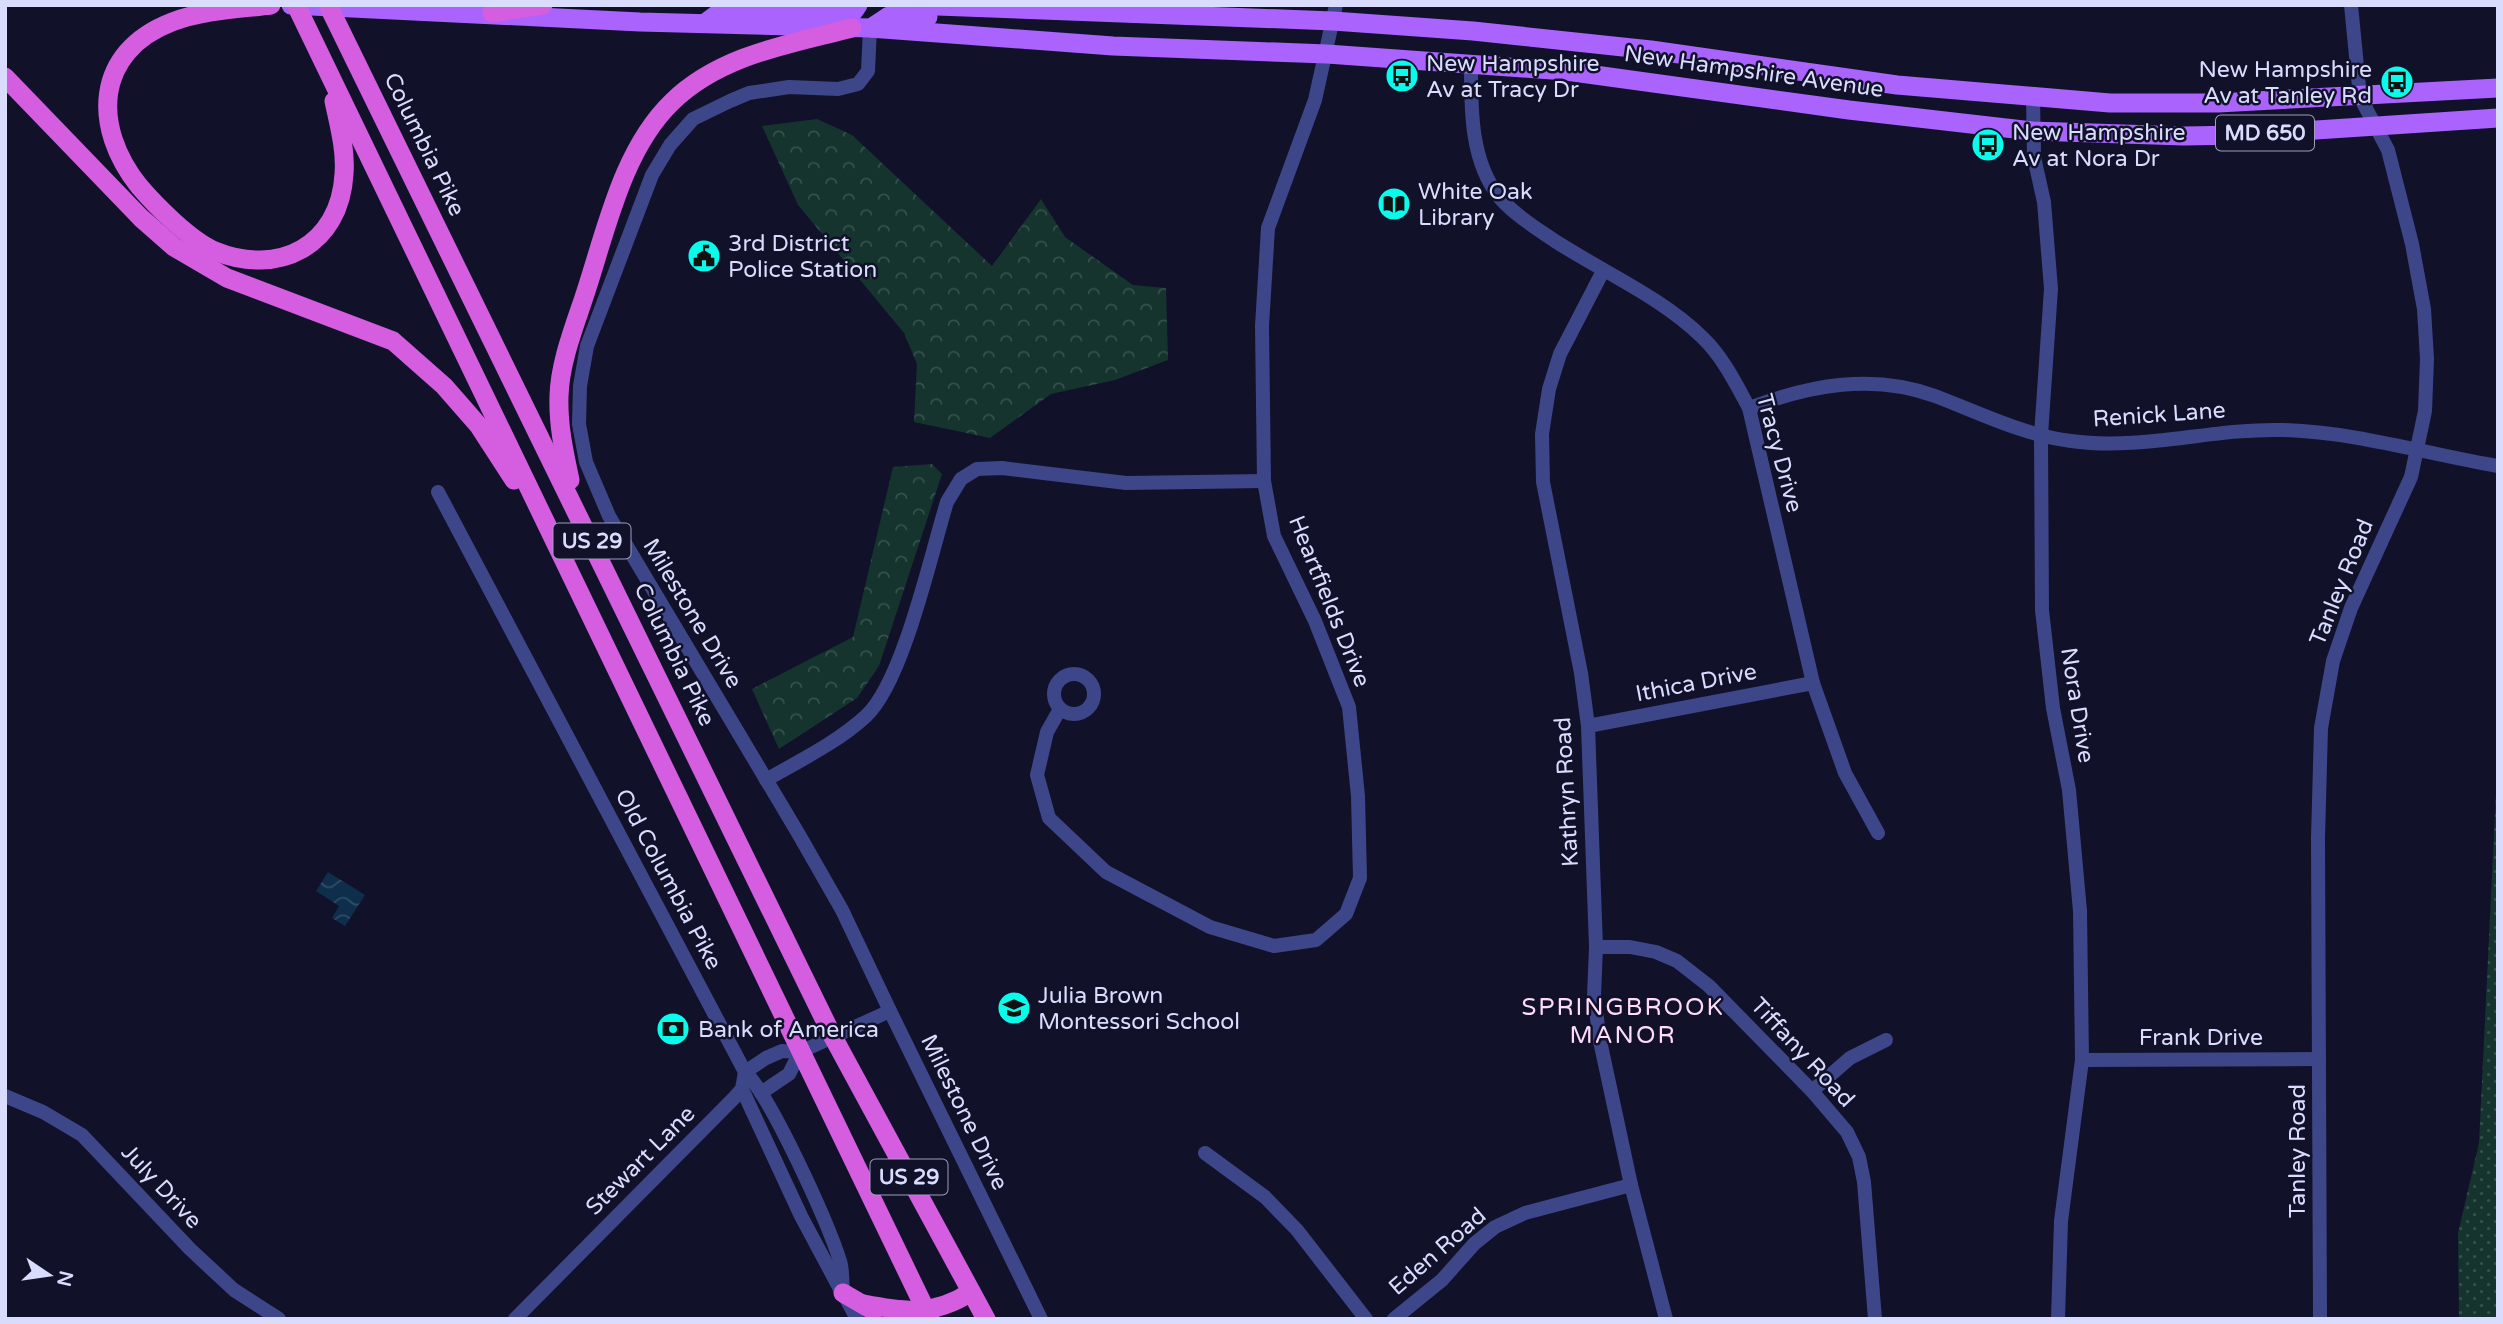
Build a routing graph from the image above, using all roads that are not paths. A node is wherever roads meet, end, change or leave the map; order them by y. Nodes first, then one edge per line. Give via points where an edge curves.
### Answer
1 (271, 5) edge
2 (293, 5) edge
3 (328, 5) edge
4 (543, 5) edge
5 (858, 5) edge
6 (911, 5) edge
7 (2351, 5) edge
8 (950, 8) junction
9 (492, 13) junction
10 (1335, 13) edge
11 (705, 23) junction
12 (861, 28) junction
13 (1670, 52) junction
14 (1327, 54) junction
15 (1471, 64) junction
16 (327, 69) junction
17 (5, 77) edge
18 (1667, 83) junction
19 (2498, 88) edge
20 (2033, 97) junction
21 (2360, 97) junction
22 (2498, 118) edge
23 (2375, 127) junction
24 (2032, 131) junction
25 (1603, 271) junction
26 (1749, 408) junction
27 (2041, 435) junction
28 (2416, 452) junction
29 (2498, 466) edge
30 (1264, 481) junction
31 (438, 492) dead end
32 (575, 505) junction
33 (555, 541) junction
34 (1813, 683) junction
35 (1060, 709) dead end
36 (1588, 726) junction
37 (766, 780) junction
38 (1878, 834) dead end
39 (1596, 947) junction
40 (890, 1011) junction
41 (832, 1035) junction
42 (1886, 1040) dead end
43 (800, 1052) junction
44 (2319, 1059) junction
45 (2082, 1060) junction
46 (745, 1072) junction
47 (742, 1089) junction
48 (1812, 1091) junction
49 (761, 1093) junction
50 (5, 1096) edge
51 (1205, 1153) dead end
52 (1632, 1185) junction
53 (971, 1292) junction
54 (843, 1293) junction
55 (861, 1311) edge
56 (928, 1315) edge
57 (279, 1319) edge
58 (515, 1319) edge
59 (887, 1319) edge
60 (986, 1319) edge
61 (1041, 1319) edge
62 (1366, 1319) edge
63 (1394, 1319) edge
64 (1667, 1319) edge
65 (1875, 1319) edge
66 (2058, 1319) edge
67 (2320, 1319) edge

1 - 16 highway via 170,23 152,32 125,57 108,92 109,133 116,152 146,194 213,250 250,262 282,259 307,245 331,220 344,173 342,136
2 - 9 main road, New Hampshire Avenue / MD 650
2 - 16 highway, US 29
3 - 32 highway, Columbia Pike / US 29
4 - 9 highway
5 - 11 main road via 851,15 725,8
6 - 8 main road, New Hampshire Avenue / MD 650
7 - 21 street, Tanley Road
8 - 10 main road, New Hampshire Avenue / MD 650
8 - 12 main road via 940,17 889,16
9 - 11 main road, New Hampshire Avenue / MD 650
10 - 13 main road, New Hampshire Avenue / MD 650
10 - 14 street, Heartfields Drive
11 - 12 main road, New Hampshire Avenue / MD 650
12 - 14 main road, New Hampshire Avenue / MD 650 via 1113,46
12 - 32 highway via 791,43 718,68 673,100 654,121 627,171 568,345 559,394 560,432
12 - 37 street, Milestone Drive via 868,71 858,84 749,93 693,119 670,145 652,175 624,245 587,346 580,387 579,424 586,462 609,516
13 - 18 main road
13 - 20 main road, New Hampshire Avenue / MD 650 via 1897,85
14 - 15 main road, New Hampshire Avenue / MD 650
14 - 30 street, Heartfields Drive via 1268,228 1262,326
15 - 18 main road, New Hampshire Avenue / MD 650
15 - 25 street, Tracy Drive via 1472,127 1499,197 1531,225
16 - 33 highway, US 29
17 - 33 highway via 174,247 227,278 393,341 444,386 479,426
18 - 24 main road, New Hampshire Avenue / MD 650
19 - 21 main road, New Hampshire Avenue / MD 650
20 - 21 main road, New Hampshire Avenue / MD 650 via 2166,104
20 - 24 street, Nora Drive
21 - 23 street, Tanley Road
22 - 23 main road, New Hampshire Avenue / MD 650
23 - 24 main road, New Hampshire Avenue / MD 650 via 2184,136
23 - 28 street, Tanley Road via 2388,150 2424,309 2425,411
24 - 27 street, Nora Drive via 2051,289
25 - 26 street, Tracy Drive via 1673,313 1704,338
25 - 36 street, Kathryn Road via 1559,354 1542,435 1543,482
26 - 27 street, Renick Lane via 1817,389 1875,382 1934,396
26 - 34 street, Tracy Drive
27 - 28 street, Renick Lane via 2071,441 2139,443 2284,430
27 - 45 street, Nora Drive via 2042,610 2053,708 2069,790 2080,911
28 - 29 street, Renick Lane
28 - 44 street, Tanley Road via 2411,477 2351,608 2333,661 2321,728
30 - 35 street, Heartfields Drive via 1274,536 1349,707 1360,878 1346,914 1316,940 1274,946 1210,927 1107,872 1049,818 1037,775 1047,732
30 - 37 street via 1126,483 977,468 961,479 947,502 897,669 883,697 866,717
31 - 46 street, Old Columbia Pike
32 - 41 highway, Columbia Pike / US 29
33 - 43 highway, US 29
34 - 36 street, Ithica Drive
34 - 38 street, Tracy Drive via 1845,774
36 - 39 street, Kathryn Road
37 - 40 street, Milestone Drive via 842,910
39 - 48 street, Tiffany Road via 1630,947 1676,961 1709,986
39 - 52 street, Kathryn Road via 1594,996 1600,1041
40 - 41 street
40 - 61 street, Milestone Drive
41 - 43 street
41 - 53 highway, Columbia Pike / US 29
42 - 48 street via 1850,1058
43 - 46 street via 782,1051
43 - 49 street via 789,1074
43 - 56 highway, US 29
44 - 45 street, Frank Drive
44 - 67 street, Tanley Road
45 - 66 street, Nora Drive via 2061,1221
46 - 47 street
46 - 49 street, Old Columbia Pike
47 - 54 street
47 - 58 street, Stewart Lane
48 - 65 street, Tiffany Road via 1847,1132 1859,1157
49 - 54 street, Old Columbia Pike via 840,1262
50 - 57 street, July Drive via 82,1135 225,1282
51 - 62 street via 1273,1205
52 - 63 street, Eden Road via 1525,1213 1495,1227
52 - 64 street, Kathryn Road
53 - 56 highway
53 - 60 highway, Columbia Pike / US 29
54 - 55 highway
55 - 56 highway
55 - 59 highway

